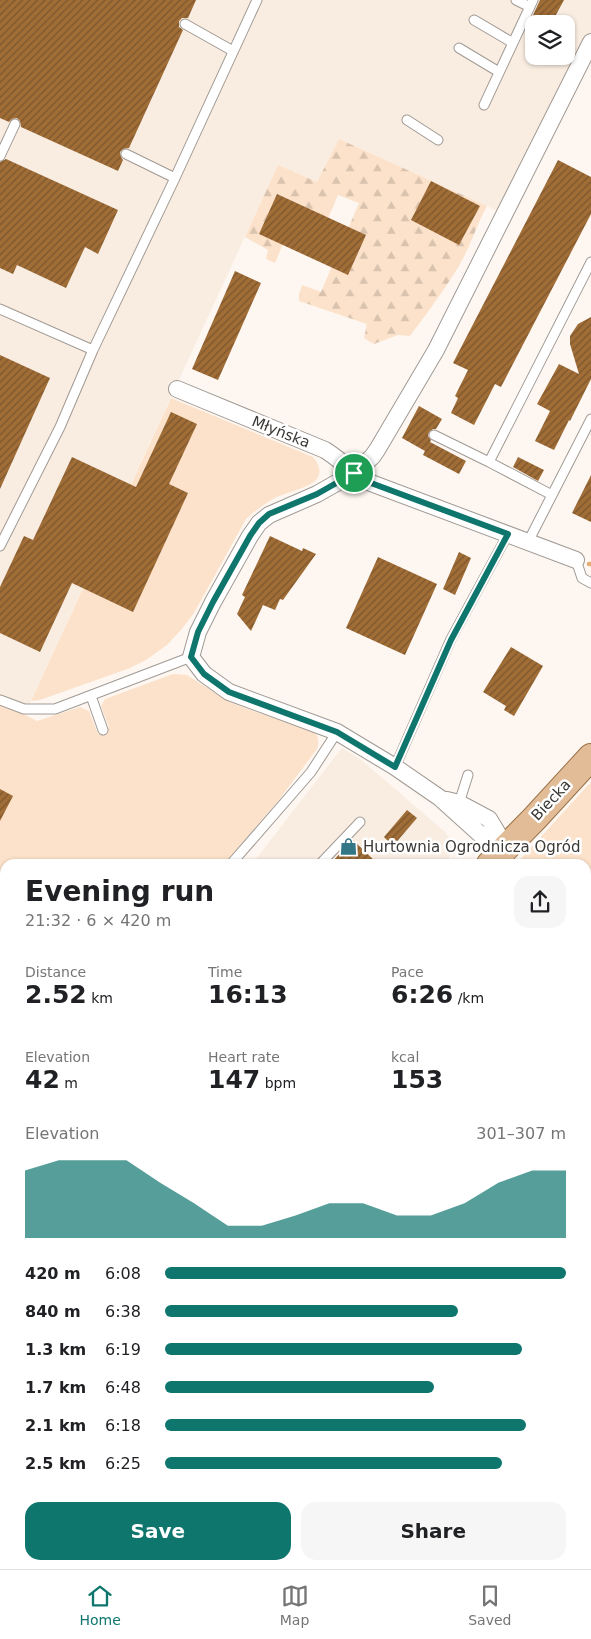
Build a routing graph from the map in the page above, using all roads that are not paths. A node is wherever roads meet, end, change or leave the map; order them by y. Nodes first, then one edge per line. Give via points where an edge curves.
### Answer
1 (516, 0) edge
2 (255, 1) edge
3 (531, 4) edge
4 (474, 20) dead end
5 (185, 24) dead end
6 (591, 42) edge
7 (513, 43) junction
8 (459, 48) dead end
9 (233, 51) junction
10 (499, 72) junction
11 (484, 105) dead end
12 (407, 120) dead end
13 (14, 124) dead end
14 (438, 140) dead end
15 (126, 154) dead end
16 (0, 156) edge
17 (175, 178) junction
18 (591, 262) edge
19 (0, 309) edge
20 (93, 350) junction
21 (177, 389) dead end
22 (591, 419) edge
23 (434, 435) dead end
24 (489, 462) junction
25 (354, 473) junction
26 (552, 495) junction
27 (508, 534) junction
28 (528, 542) junction
29 (0, 546) edge
30 (576, 560) joint
31 (591, 583) edge
32 (191, 657) junction
33 (91, 696) junction
34 (0, 700) edge
35 (103, 730) dead end
36 (337, 732) junction
37 (591, 757) edge
38 (395, 767) junction
39 (468, 775) dead end
40 (440, 798) junction
41 (459, 803) junction
42 (360, 822) dead end
43 (498, 856) edge
44 (234, 859) edge
45 (325, 859) edge

1 - 3 lane
2 - 9 lane
3 - 7 lane
4 - 7 lane
5 - 9 lane
6 - 25 street via 436,350 377,450
7 - 10 lane
8 - 10 lane
9 - 17 lane
10 - 11 lane
12 - 14 lane
13 - 16 lane
15 - 17 lane
17 - 20 lane
18 - 24 lane
19 - 20 lane
20 - 29 lane via 60,427
21 - 25 street, Młyńska via 325,450
22 - 26 lane
23 - 24 lane
24 - 26 lane
25 - 27 street, Młyńska via 371,483
25 - 32 street via 317,494 269,514 259,523 213,602 198,632
26 - 28 lane
27 - 28 street, Młyńska
27 - 38 lane via 451,640
28 - 30 street, Młyńska
30 - 31 lane, Młyńska via 582,578
32 - 33 lane
32 - 36 street via 204,674 229,692
33 - 34 lane via 55,709 24,709
33 - 35 lane
36 - 38 street
36 - 44 lane via 311,772
37 - 43 main road, Biecka
38 - 40 street
39 - 41 lane
40 - 41 street
40 - 43 street via 481,835
41 - 43 street via 489,819
42 - 45 lane

